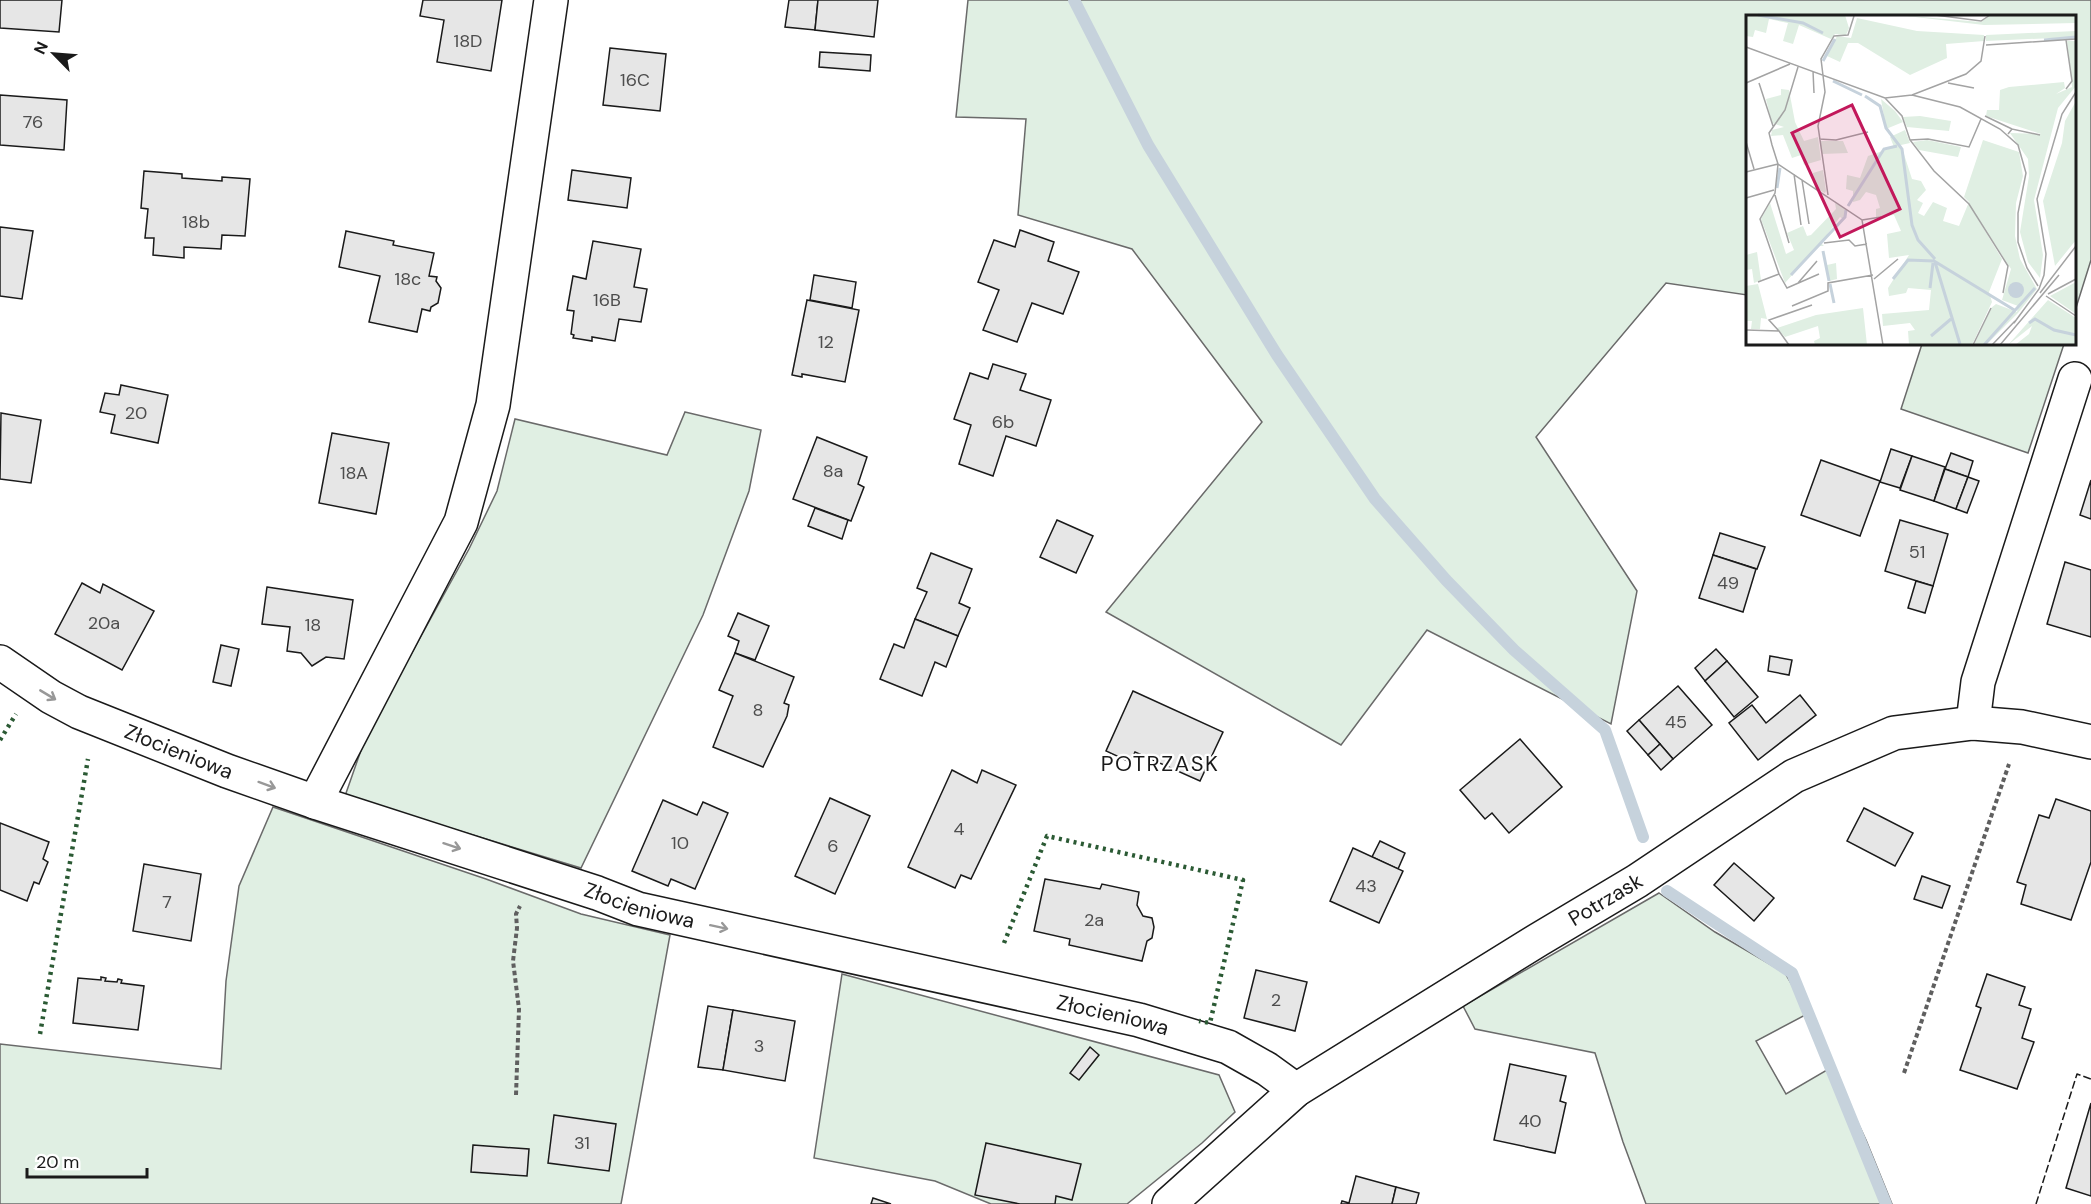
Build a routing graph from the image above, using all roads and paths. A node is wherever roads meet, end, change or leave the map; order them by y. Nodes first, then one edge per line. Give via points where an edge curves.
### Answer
1 (551, 0) edge
2 (2075, 379) dead end
3 (0, 662) edge
4 (1973, 723) junction
5 (2091, 742) edge
6 (2012, 754) dead end
7 (315, 802) junction
8 (536, 873) junction
9 (1904, 1073) dead end
10 (1296, 1090) junction
11 (516, 1095) dead end
12 (1169, 1204) edge

1 - 7 street via 493,405 461,522
2 - 4 street via 1978,682
3 -> 7 street, Złocieniowa via 79,712
4 - 5 street, Potrzask via 2022,727
4 - 10 street, Potrzask via 1894,733 1794,776 1637,881
6 - 9 path
7 -> 8 street, Złocieniowa
8 -> 10 street, Złocieniowa via 638,909 1139,1020 1228,1047
8 - 11 path via 516,914
10 - 12 street, Potrzask

